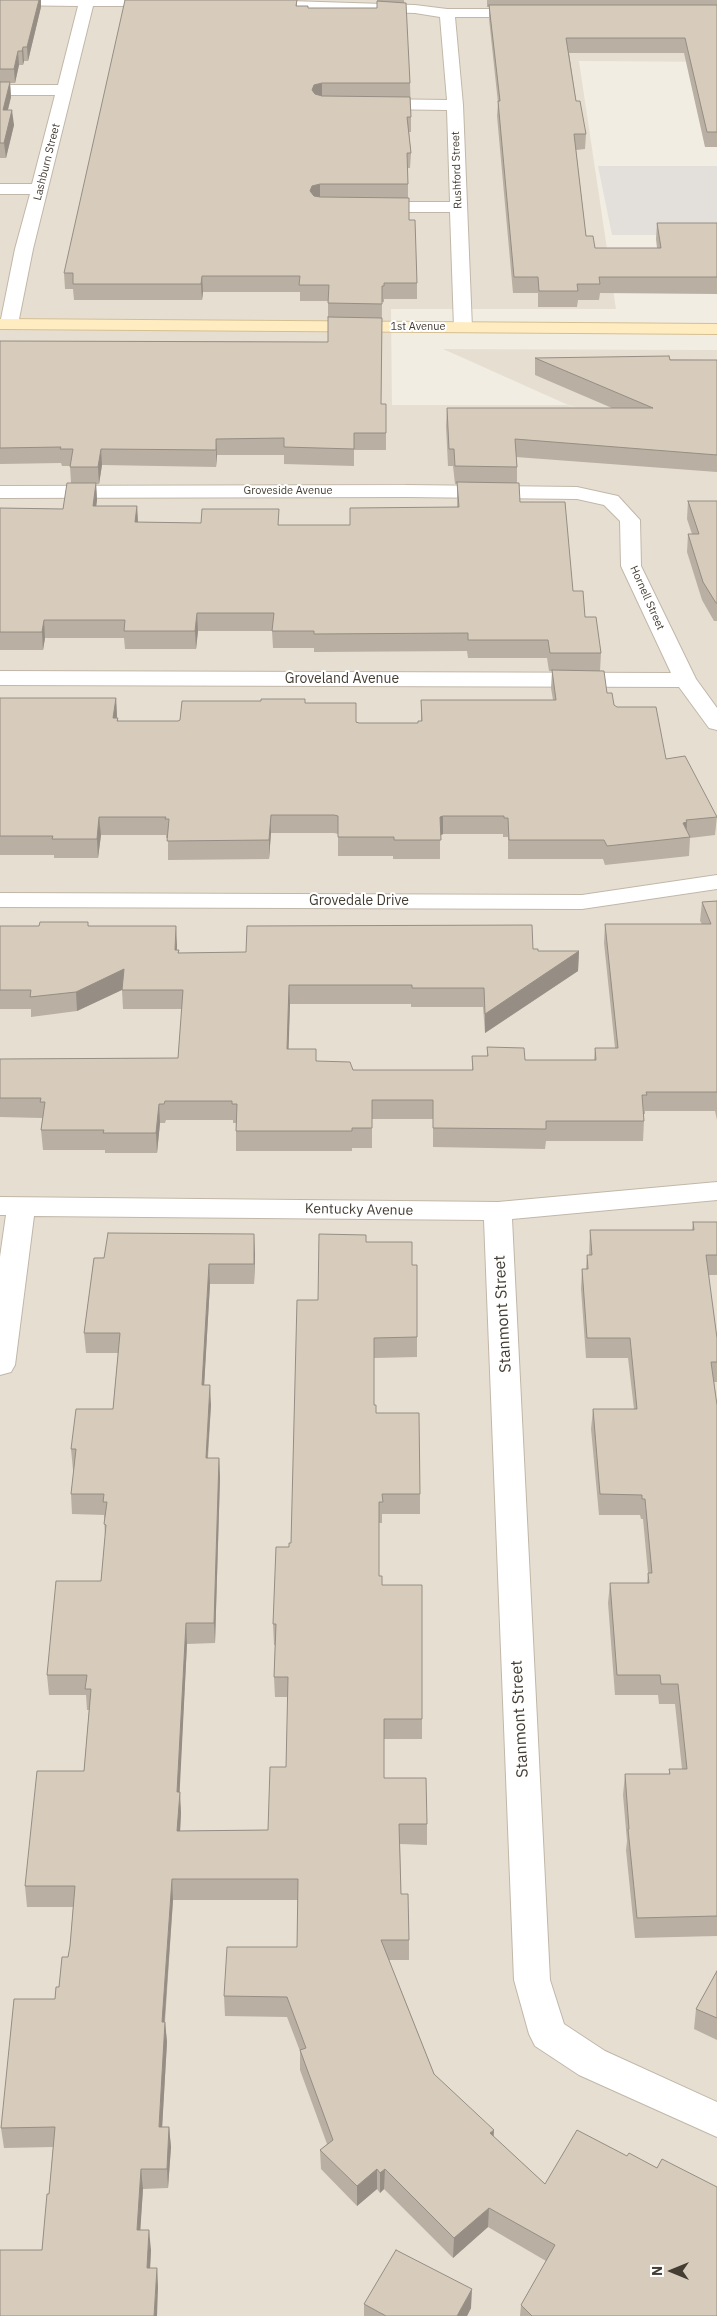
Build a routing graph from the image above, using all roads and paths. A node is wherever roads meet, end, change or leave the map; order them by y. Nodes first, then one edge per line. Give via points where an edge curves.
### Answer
1 (87, 0) edge
2 (0, 1) edge
3 (174, 2) edge
4 (339, 3) edge
5 (242, 4) edge
6 (447, 13) junction
7 (543, 13) edge
8 (0, 90) edge
9 (64, 90) junction
10 (360, 104) edge
11 (455, 105) junction
12 (0, 188) edge
13 (40, 189) junction
14 (360, 206) edge
15 (458, 207) junction
16 (5, 324) edge
17 (462, 328) junction
18 (717, 329) edge
19 (0, 492) edge
20 (577, 493) joint
21 (0, 678) edge
22 (685, 680) junction
23 (717, 724) edge
24 (717, 882) edge
25 (0, 900) edge
26 (717, 1191) edge
27 (11, 1206) edge
28 (498, 1211) junction
29 (0, 1365) edge
30 (717, 2120) edge

1 - 2 street
1 - 3 street
1 - 9 street, Lashburn Street
4 - 5 street
4 - 6 street
6 - 7 street
6 - 11 street, Rushford Street
8 - 9 street
9 - 13 street, Lashburn Street
10 - 11 street
11 - 15 street, Rushford Street
12 - 13 street
13 - 16 street, Lashburn Street
14 - 15 street
15 - 17 street, Rushford Street
16 - 17 main road, 1st Avenue
17 - 18 main road, 1st Avenue
19 - 20 street, Groveside Avenue
20 - 22 street, Hornell Street via 611,500 630,520 631,566
21 - 22 street, Groveland Avenue
22 - 23 street, Hornell Street
24 - 25 street, Grovedale Drive via 582,902
26 - 28 street, Kentucky Avenue
27 - 28 street, Kentucky Avenue
27 - 29 street
28 - 30 street, Stanmont Street via 532,1980 548,2034 592,2063

